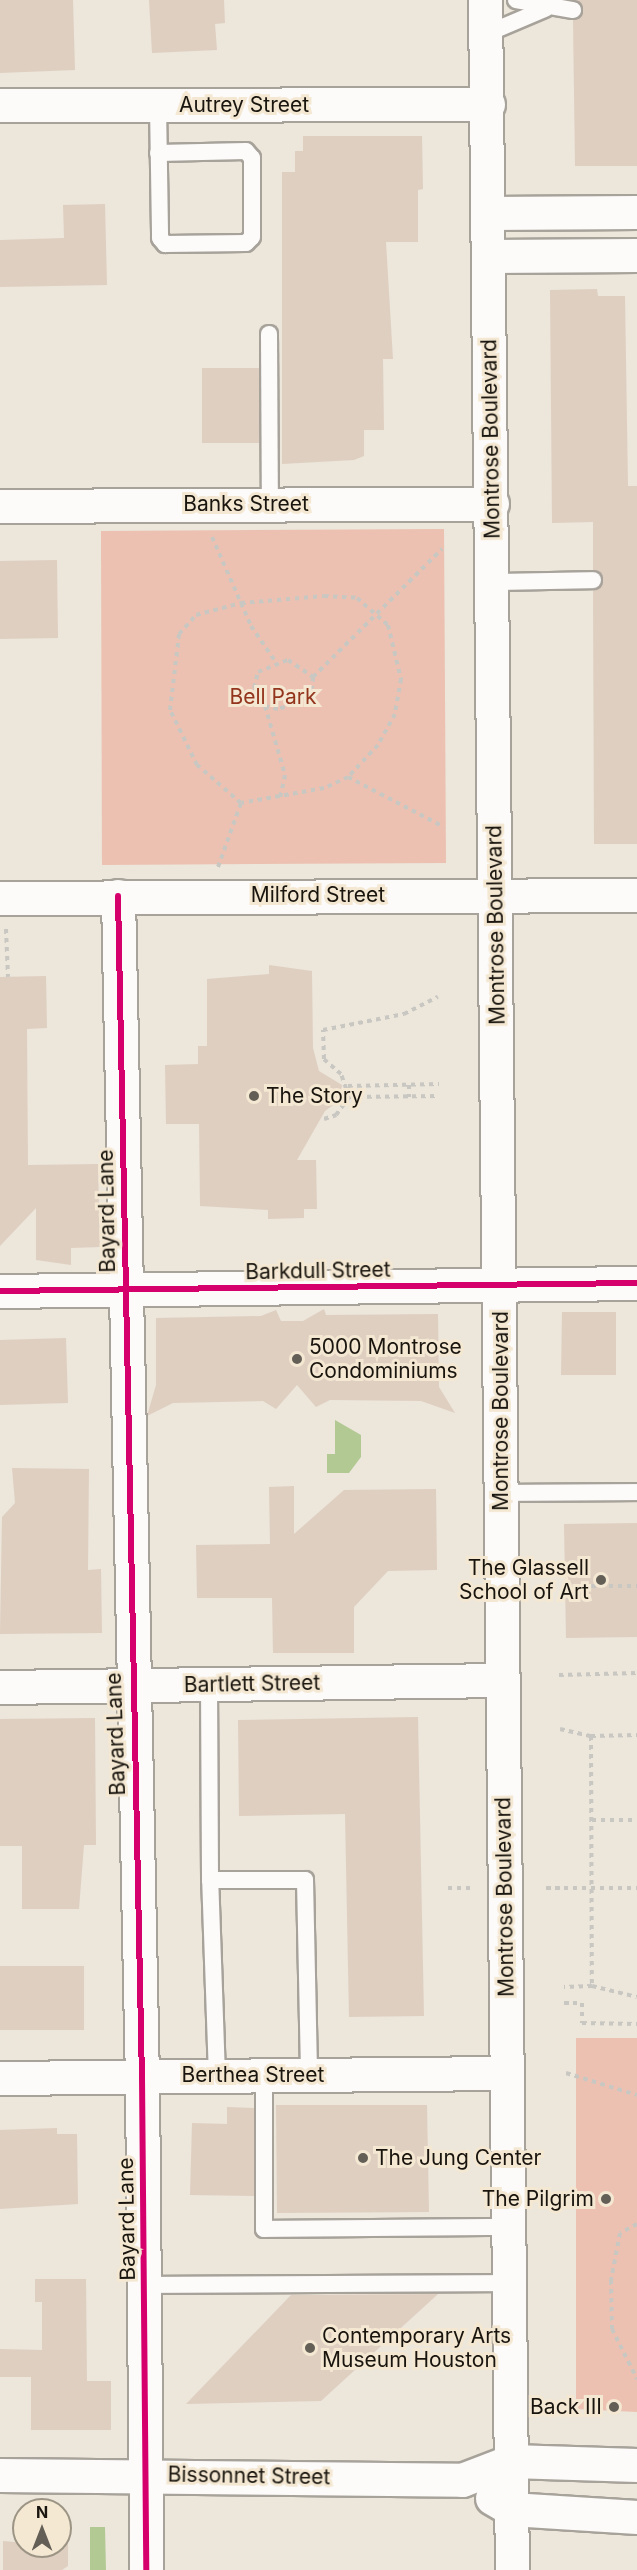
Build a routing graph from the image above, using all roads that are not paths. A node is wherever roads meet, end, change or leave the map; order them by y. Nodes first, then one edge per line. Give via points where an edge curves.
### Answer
1 (485, 0) edge
2 (516, 0) edge
3 (544, 9) junction
4 (573, 10) dead end
5 (486, 34) junction
6 (488, 104) junction
7 (0, 105) edge
8 (158, 105) junction
9 (158, 153) junction
10 (637, 212) edge
11 (489, 213) junction
12 (637, 255) edge
13 (489, 256) junction
14 (269, 334) dead end
15 (492, 503) junction
16 (270, 504) junction
17 (0, 506) edge
18 (593, 580) dead end
19 (493, 582) junction
20 (496, 894) junction
21 (637, 895) edge
22 (118, 896) junction
23 (3, 898) edge
24 (500, 1283) junction
25 (637, 1283) edge
26 (125, 1290) junction
27 (0, 1291) edge
28 (637, 1492) edge
29 (501, 1493) junction
30 (503, 1680) junction
31 (209, 1684) junction
32 (131, 1685) junction
33 (0, 1687) edge
34 (210, 1880) junction
35 (507, 2073) junction
36 (264, 2075) junction
37 (309, 2075) junction
38 (217, 2076) junction
39 (142, 2077) junction
40 (0, 2078) edge
41 (509, 2227) junction
42 (509, 2283) junction
43 (145, 2285) junction
44 (510, 2461) junction
45 (637, 2465) edge
46 (0, 2475) edge
47 (146, 2475) junction
48 (462, 2480) junction
49 (510, 2509) junction
50 (637, 2517) edge
51 (146, 2570) edge
52 (512, 2570) edge

1 - 5 street, Montrose Boulevard
2 - 3 lane
3 - 4 lane
3 - 5 lane
5 - 6 street, Montrose Boulevard
6 - 8 street, Autrey Street
6 - 11 street, Montrose Boulevard
7 - 8 street, Autrey Street
8 - 9 lane
9 - 9 lane via 160,238 165,244 246,243 252,237 252,158 246,152
10 - 11 street
11 - 13 street, Montrose Boulevard
12 - 13 street
13 - 15 street, Montrose Boulevard
14 - 16 lane
15 - 16 street, Banks Street
15 - 19 street, Montrose Boulevard
16 - 17 street, Banks Street
18 - 19 lane
19 - 20 street, Montrose Boulevard
20 - 21 street, Milford Street
20 - 22 street, Milford Street
20 - 24 street, Montrose Boulevard
22 - 23 street, Milford Street
22 - 26 street, Bayard Lane
24 - 25 street, Barkdull Street
24 - 26 street, Barkdull Street
24 - 29 street, Montrose Boulevard
26 - 27 street, Barkdull Street
26 - 32 street, Bayard Lane
28 - 29 lane
29 - 30 street, Montrose Boulevard
30 - 31 street, Bartlett Street
30 - 35 street, Montrose Boulevard
31 - 32 street, Bartlett Street
31 - 34 lane
32 - 33 street, Bartlett Street
32 - 39 street, Bayard Lane
34 - 37 lane via 305,1880
34 - 38 lane
35 - 37 street, Berthea Street
35 - 41 street, Montrose Boulevard
36 - 37 street, Berthea Street
36 - 38 street, Berthea Street
36 - 41 lane via 264,2229
38 - 39 street, Berthea Street
39 - 40 street, Berthea Street
39 - 43 street, Bayard Lane
41 - 42 street, Montrose Boulevard
42 - 43 lane
42 - 44 street, Montrose Boulevard
43 - 47 street, Bayard Lane
44 - 45 street, Bissonnet Street
44 - 48 street, Bissonnet Street
44 - 49 street, Montrose Boulevard
46 - 47 street, Bissonnet Street
47 - 48 street, Bissonnet Street
47 - 51 street, Bayard Lane
48 - 49 street
49 - 50 street
49 - 52 street, Montrose Boulevard

